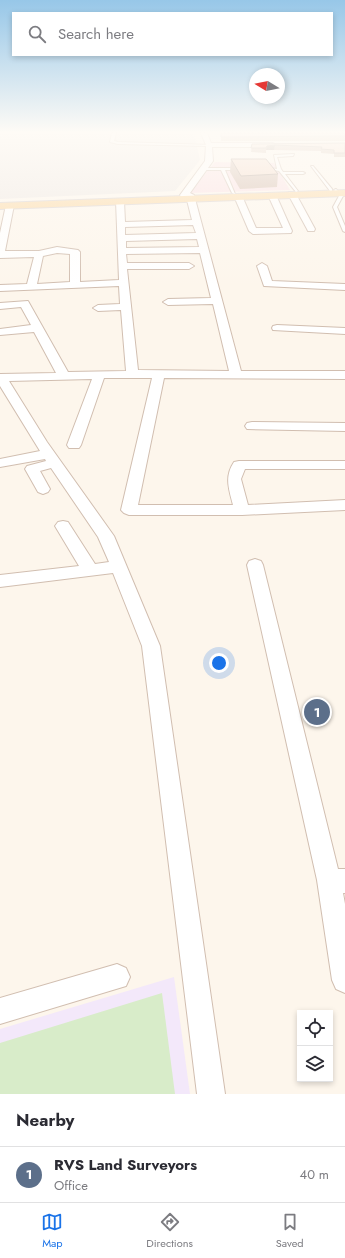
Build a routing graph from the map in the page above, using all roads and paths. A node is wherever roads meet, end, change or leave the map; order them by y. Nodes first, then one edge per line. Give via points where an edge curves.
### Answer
1 (195, 184) edge
2 (231, 184) edge
3 (289, 184) edge
4 (331, 184) edge
5 (339, 191) edge
6 (294, 193) junction
7 (188, 196) junction
8 (237, 196) junction
9 (272, 197) junction
10 (120, 201) junction
11 (3, 204) edge
12 (193, 216) junction
13 (123, 218) junction
14 (311, 229) dead end
15 (345, 231) edge
16 (201, 236) junction
17 (121, 238) junction
18 (161, 250) junction
19 (204, 250) junction
20 (122, 251) junction
21 (0, 254) edge
22 (39, 254) junction
23 (123, 266) junction
24 (161, 266) junction
25 (189, 266) dead end
26 (262, 266) dead end
27 (124, 283) junction
28 (75, 285) junction
29 (31, 287) junction
30 (345, 287) edge
31 (0, 288) edge
32 (218, 301) junction
33 (168, 302) dead end
34 (0, 306) edge
35 (126, 307) junction
36 (98, 308) dead end
37 (38, 328) junction
38 (277, 328) dead end
39 (345, 331) edge
40 (0, 332) edge
41 (236, 373) junction
42 (132, 374) junction
43 (159, 374) junction
44 (99, 375) junction
45 (345, 375) edge
46 (64, 376) junction
47 (1, 378) edge
48 (7, 400) edge
49 (252, 426) dead end
50 (345, 427) edge
51 (74, 445) dead end
52 (51, 458) junction
53 (0, 463) edge
54 (345, 465) edge
55 (43, 489) dead end
56 (345, 505) edge
57 (242, 510) junction
58 (63, 526) dead end
59 (255, 565) dead end
60 (119, 567) junction
61 (90, 570) junction
62 (0, 581) edge
63 (337, 881) edge
64 (117, 977) dead end
65 (345, 980) edge
66 (0, 1011) edge
67 (211, 1094) edge

1 - 7 street
2 - 8 lane
3 - 6 lane
4 - 5 lane
5 - 6 main road
5 - 15 lane via 341,196 338,208
6 - 8 main road
6 - 9 main road
6 - 14 street
7 - 8 main road
7 - 10 main road
7 - 11 main road
7 - 12 street
8 - 9 main road
8 - 9 street via 253,231 288,231
10 - 11 main road
10 - 13 street
11 - 21 street
12 - 13 street
12 - 16 street
13 - 17 street
16 - 17 street
16 - 19 street
17 - 20 street
18 - 19 street
18 - 20 street
18 - 24 street
19 - 32 street
20 - 23 street
21 - 22 street
22 - 28 street via 57,250 75,252
22 - 29 street
23 - 24 street
23 - 27 street
24 - 25 street
26 - 30 street via 268,284
27 - 28 street
27 - 35 street
28 - 29 street
29 - 31 street
32 - 33 street
32 - 41 street
34 - 37 street via 24,303
35 - 36 street
35 - 42 street
37 - 40 street
37 - 46 street
38 - 39 street
41 - 43 street
41 - 45 street
42 - 43 street
42 - 44 street
43 - 57 street via 129,510
44 - 46 street
44 - 51 street
46 - 47 street
47 - 48 street
48 - 52 street
49 - 50 street
52 - 53 street
52 - 55 street via 32,469
52 - 60 street via 106,536
54 - 57 street via 239,465 234,479
56 - 57 street
58 - 61 street
59 - 63 street
60 - 61 street
60 - 67 street via 151,646
61 - 62 street
63 - 65 street
64 - 66 street

